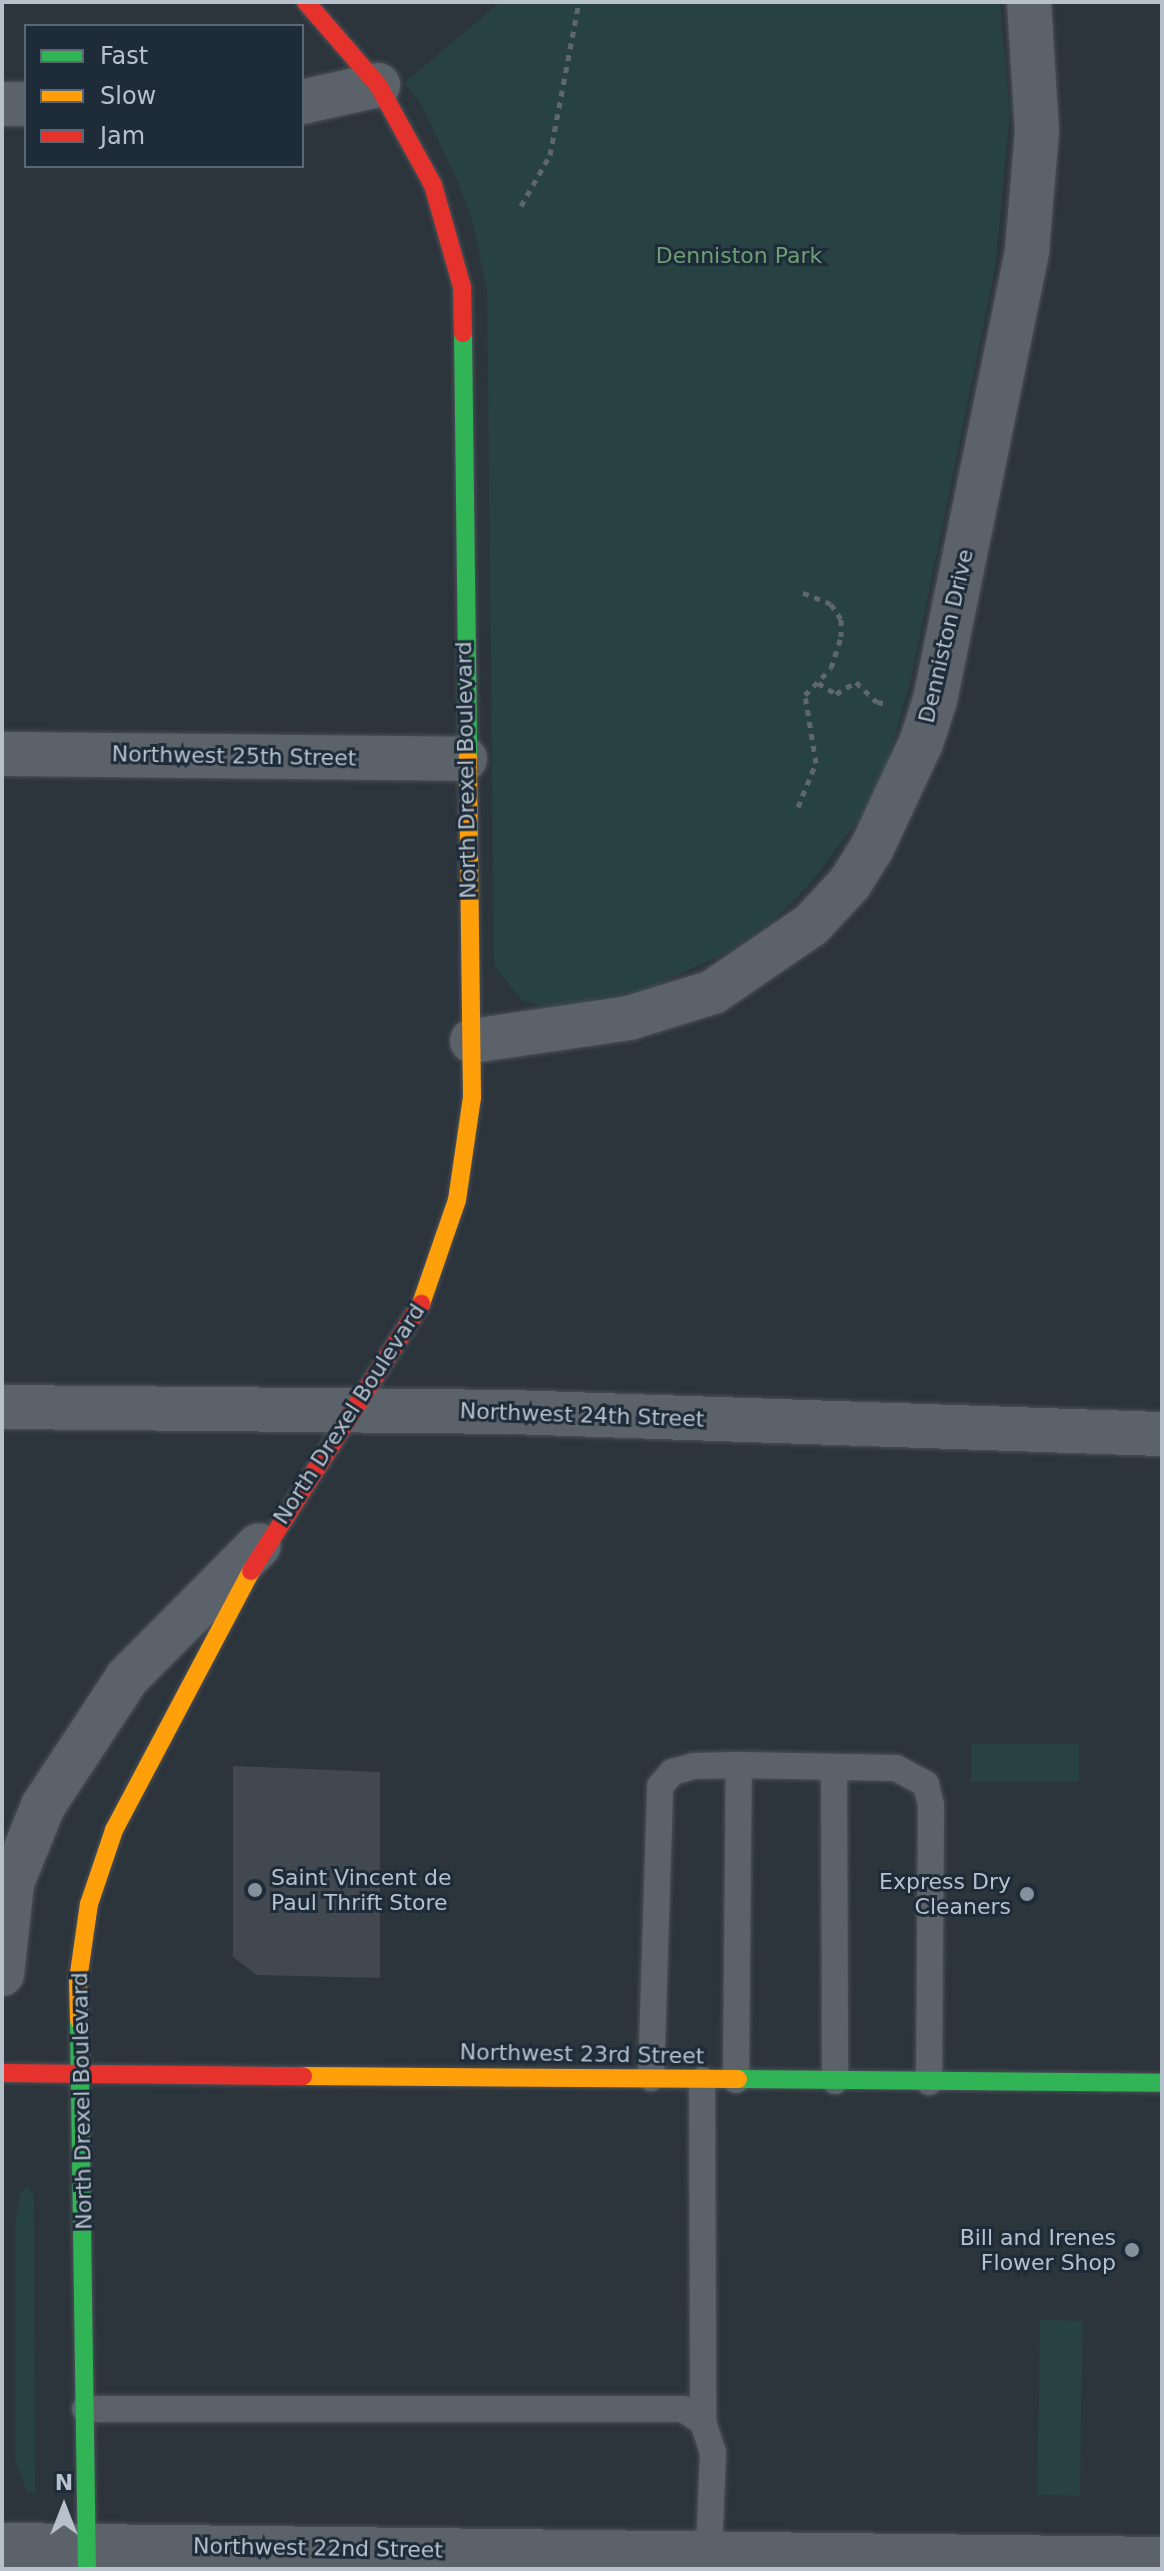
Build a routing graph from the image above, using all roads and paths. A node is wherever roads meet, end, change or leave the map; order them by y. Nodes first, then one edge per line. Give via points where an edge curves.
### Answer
1 (306, 2) edge
2 (579, 2) edge
3 (1029, 2) edge
4 (378, 85) junction
5 (304, 102) edge
6 (2, 104) edge
7 (24, 104) edge
8 (521, 206) dead end
9 (801, 592) dead end
10 (818, 683) junction
11 (935, 700) junction
12 (2, 754) edge
13 (465, 759) junction
14 (798, 807) dead end
15 (472, 1041) junction
16 (2, 1407) edge
17 (357, 1410) junction
18 (1162, 1434) edge
19 (272, 1532) junction
20 (739, 1765) junction
21 (834, 1767) junction
22 (2, 1974) edge
23 (2, 2073) edge
24 (81, 2073) junction
25 (651, 2078) junction
26 (702, 2080) junction
27 (736, 2080) junction
28 (835, 2081) junction
29 (929, 2082) junction
30 (1162, 2083) edge
31 (85, 2409) junction
32 (703, 2422) junction
33 (2, 2545) edge
34 (709, 2553) junction
35 (87, 2557) edge
36 (1162, 2559) edge
37 (874, 2562) edge
38 (986, 2563) edge
39 (1112, 2564) edge

1 - 4 street, North Drexel Boulevard
2 - 8 path via 550,155
3 - 11 street, Denniston Drive via 1037,132 1027,250
4 - 5 street
4 - 13 street, North Drexel Boulevard via 433,185 462,287
6 - 7 street
9 - 10 path via 831,604 841,619 838,656
10 - 11 path via 836,694 856,682 877,702 904,707
10 - 14 path via 805,695 816,763
11 - 15 street, Denniston Drive via 871,850 850,883 780,951 713,992 672,1008
12 - 13 street, Northwest 25th Street
13 - 15 street, North Drexel Boulevard
15 - 17 street, North Drexel Boulevard via 472,1097 457,1200 424,1299
16 - 17 street, Northwest 24th Street
17 - 18 street, Northwest 24th Street
17 - 19 street, North Drexel Boulevard
19 - 22 street, North Drexel Boulevard via 127,1678 43,1806 12,1883
19 - 24 street, North Drexel Boulevard via 114,1830 89,1904 78,1980
20 - 21 lane
20 - 25 lane via 694,1766 672,1772 660,1786
20 - 27 lane
21 - 28 lane
21 - 29 lane via 896,1768 926,1784 931,1805
23 - 24 street, Northwest 23rd Street
24 - 25 street, Northwest 23rd Street
24 - 31 street, North Drexel Boulevard
25 - 26 street, Northwest 23rd Street
26 - 27 street, Northwest 23rd Street
26 - 32 lane
27 - 28 street, Northwest 23rd Street
28 - 29 street, Northwest 23rd Street
29 - 30 street, Northwest 23rd Street
31 - 32 lane via 683,2409
31 - 35 street, North Drexel Boulevard
32 - 34 lane via 713,2452
33 - 35 street, Northwest 22nd Street
34 - 35 street, Northwest 22nd Street
34 - 37 street, Northwest 22nd Street
36 - 39 street, Northwest 22nd Street
37 - 38 street, Northwest 22nd Street
38 - 39 street, Northwest 22nd Street

